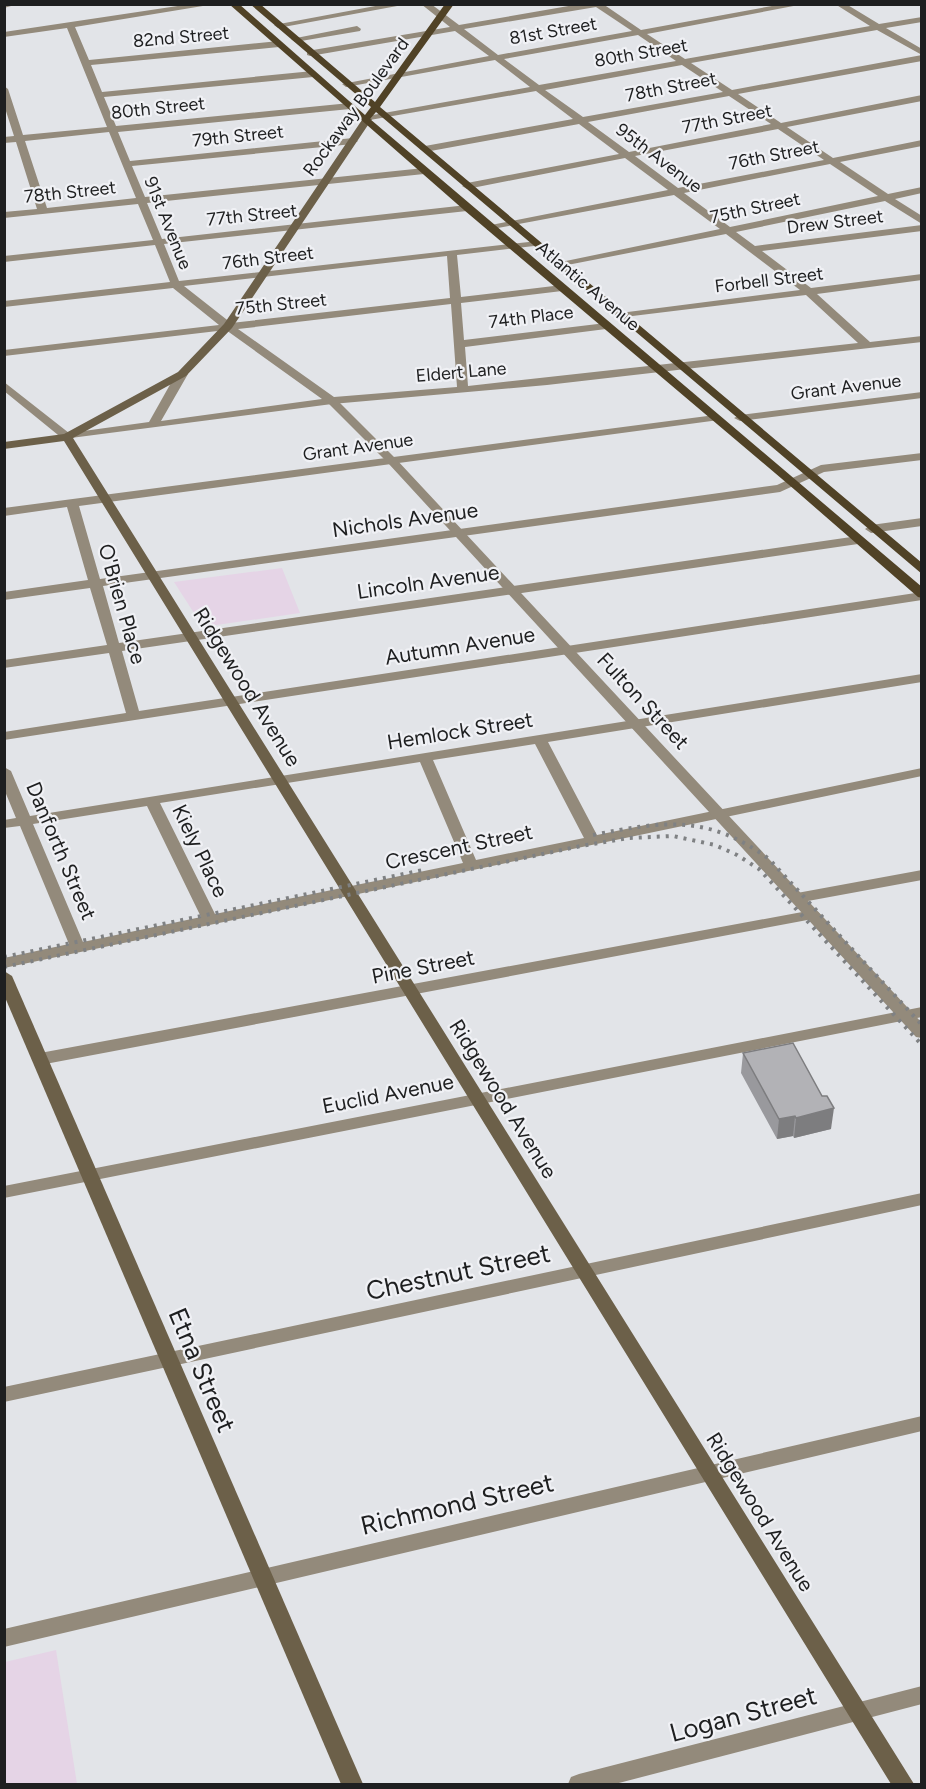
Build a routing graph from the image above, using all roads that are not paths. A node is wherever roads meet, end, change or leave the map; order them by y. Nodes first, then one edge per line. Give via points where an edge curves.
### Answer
1 (14, 4) edge
2 (211, 4) edge
3 (233, 4) edge
4 (254, 4) edge
5 (404, 4) edge
6 (425, 4) edge
7 (450, 4) edge
8 (800, 4) edge
9 (839, 4) edge
10 (597, 5) edge
11 (4, 6) edge
12 (442, 16) junction
13 (921, 19) edge
14 (278, 25) junction
15 (4, 27) edge
16 (878, 27) junction
17 (457, 28) junction
18 (357, 29) dead end
19 (73, 31) junction
20 (431, 33) junction
21 (638, 33) junction
22 (9, 38) edge
23 (295, 39) junction
24 (279, 44) junction
25 (921, 52) edge
26 (310, 53) junction
27 (496, 57) junction
28 (921, 58) edge
29 (683, 62) junction
30 (87, 63) junction
31 (313, 74) junction
32 (401, 74) junction
33 (346, 84) junction
34 (538, 88) junction
35 (4, 89) edge
36 (729, 93) junction
37 (99, 94) junction
38 (921, 98) edge
39 (350, 106) junction
40 (375, 108) junction
41 (384, 116) junction
42 (367, 119) junction
43 (582, 121) junction
44 (779, 126) junction
45 (113, 129) junction
46 (20, 139) junction
47 (4, 140) edge
48 (353, 141) junction
49 (921, 143) edge
50 (425, 149) junction
51 (628, 155) junction
52 (831, 161) junction
53 (127, 164) junction
54 (424, 171) junction
55 (325, 181) junction
56 (467, 186) junction
57 (921, 190) edge
58 (677, 192) junction
59 (887, 198) junction
60 (142, 201) junction
61 (467, 208) junction
62 (43, 211) junction
63 (4, 215) edge
64 (921, 221) edge
65 (513, 224) junction
66 (293, 227) junction
67 (491, 228) junction
68 (921, 228) edge
69 (729, 230) junction
70 (158, 242) junction
71 (534, 243) junction
72 (514, 246) junction
73 (753, 249) junction
74 (452, 254) junction
75 (4, 259) edge
76 (561, 265) junction
77 (261, 275) junction
78 (921, 278) edge
79 (176, 285) junction
80 (562, 288) junction
81 (810, 292) junction
82 (456, 301) junction
83 (4, 304) edge
84 (620, 316) junction
85 (606, 326) junction
86 (228, 327) junction
87 (921, 339) edge
88 (460, 344) junction
89 (868, 346) junction
90 (4, 353) edge
91 (681, 368) junction
92 (659, 370) junction
93 (182, 374) junction
94 (4, 385) edge
95 (463, 390) junction
96 (921, 395) edge
97 (20, 398) junction
98 (4, 400) edge
99 (332, 401) junction
100 (716, 418) junction
101 (740, 418) junction
102 (153, 425) junction
103 (67, 437) junction
104 (4, 446) edge
105 (921, 456) edge
106 (392, 461) junction
107 (808, 474) junction
108 (793, 482) junction
109 (104, 499) junction
110 (72, 503) junction
111 (4, 512) edge
112 (921, 522) edge
113 (871, 529) junction
114 (458, 532) junction
115 (858, 540) junction
116 (921, 570) edge
117 (151, 575) junction
118 (95, 583) junction
119 (512, 590) junction
120 (921, 595) edge
121 (4, 596) edge
122 (189, 637) junction
123 (114, 648) junction
124 (568, 651) junction
125 (4, 664) edge
126 (921, 678) edge
127 (230, 702) junction
128 (134, 716) junction
129 (636, 724) junction
130 (4, 736) edge
131 (540, 739) junction
132 (425, 758) junction
133 (4, 771) edge
134 (921, 772) edge
135 (278, 781) junction
136 (153, 801) junction
137 (720, 814) junction
138 (26, 821) junction
139 (4, 824) edge
140 (592, 840) junction
141 (471, 865) junction
142 (921, 875) edge
143 (348, 891) junction
144 (796, 898) junction
145 (813, 915) junction
146 (210, 920) junction
147 (78, 947) junction
148 (4, 963) edge
149 (4, 976) edge
150 (410, 990) junction
151 (914, 1014) edge
152 (921, 1033) edge
153 (40, 1059) junction
154 (477, 1100) junction
155 (90, 1175) junction
156 (4, 1192) edge
157 (921, 1199) edge
158 (584, 1271) junction
159 (169, 1359) junction
160 (4, 1395) edge
161 (921, 1423) edge
162 (709, 1473) junction
163 (263, 1577) junction
164 (4, 1638) edge
165 (921, 1695) edge
166 (857, 1712) junction
167 (352, 1785) edge
168 (579, 1785) edge
169 (903, 1785) edge

1 - 11 street
2 - 19 street
3 - 24 main road, Atlantic Avenue
4 - 14 main road, Atlantic Avenue
5 - 14 street
6 - 12 street, 95th Avenue
7 - 12 main road, Rockaway Boulevard
8 - 21 street, 81st Street
9 - 16 street
10 - 17 street
10 - 21 street
12 - 17 street, 95th Avenue
12 - 20 main road, Rockaway Boulevard
13 - 16 street, 80th Street
14 - 23 main road, Atlantic Avenue
15 - 22 street
16 - 25 street
16 - 29 street, 80th Street
17 - 20 street
17 - 27 street, 95th Avenue
18 - 23 street
19 - 22 street
19 - 30 street, 91st Avenue
20 - 26 street
20 - 32 main road, Rockaway Boulevard
21 - 27 street, 81st Street
21 - 29 street
23 - 26 main road, Atlantic Avenue
24 - 30 street, 82nd Street
24 - 31 main road, Atlantic Avenue
26 - 33 main road, Atlantic Avenue
27 - 32 street, 81st Street
27 - 34 street, 95th Avenue
28 - 36 street, 78th Street
29 - 34 street, 80th Street
29 - 36 street
30 - 37 street, 91st Avenue
31 - 37 street
31 - 39 main road, Atlantic Avenue
32 - 33 street, 81st Street
32 - 40 main road, Rockaway Boulevard
33 - 40 main road, Atlantic Avenue
34 - 41 street, 80th Street
34 - 43 street, 95th Avenue
35 - 46 street
36 - 43 street, 78th Street
36 - 44 street
37 - 45 street, 91st Avenue
38 - 44 street, 77th Street
39 - 42 main road, Atlantic Avenue
39 - 45 street, 80th Street
40 - 41 main road, Atlantic Avenue
40 - 42 main road, Rockaway Boulevard
41 - 42 street, 80th Street
41 - 50 main road, Atlantic Avenue
42 - 48 main road, Rockaway Boulevard
42 - 54 main road, Atlantic Avenue
43 - 50 street, 78th Street
43 - 51 street, 95th Avenue
44 - 51 street, 77th Street
44 - 52 street
45 - 46 street, 80th Street
45 - 53 street, 91st Avenue
46 - 47 street, 80th Street
46 - 62 street
48 - 53 street, 79th Street
48 - 55 main road, Rockaway Boulevard
49 - 52 street, 76th Street
50 - 56 main road, Atlantic Avenue
51 - 56 street, 77th Street
51 - 58 street, 95th Avenue
52 - 58 street, 76th Street
52 - 59 street
53 - 60 street, 91st Avenue
54 - 55 street, 78th Street
54 - 61 main road, Atlantic Avenue
55 - 60 street, 78th Street
55 - 66 main road, Rockaway Boulevard
56 - 65 main road, Atlantic Avenue
57 - 59 street, 75th Street
58 - 65 street, 76th Street
58 - 69 street, 95th Avenue
59 - 64 street
59 - 69 street, 75th Street
60 - 62 street, 78th Street
60 - 70 street, 91st Avenue
61 - 66 street, 77th Street
61 - 67 main road, Atlantic Avenue
62 - 63 street, 78th Street
65 - 67 street, 76th Street
65 - 71 main road, Atlantic Avenue
66 - 70 street, 77th Street
66 - 77 main road, Rockaway Boulevard
67 - 72 main road, Atlantic Avenue
68 - 73 street, Drew Street
69 - 73 street, 95th Avenue
69 - 76 street, 75th Street
70 - 75 street, 77th Street
70 - 79 street, 91st Avenue
71 - 72 street, 76th Street
71 - 76 main road, Atlantic Avenue
72 - 74 street, 76th Street
72 - 80 main road, Atlantic Avenue
73 - 81 street, 95th Avenue
74 - 77 street, 76th Street
74 - 82 street
76 - 84 main road, Atlantic Avenue
77 - 79 street, 76th Street
77 - 86 main road, Rockaway Boulevard
78 - 81 street, Forbell Street
79 - 83 street, 76th Street
79 - 86 street, 91st Avenue
80 - 82 street, 75th Street
80 - 85 main road, Atlantic Avenue
81 - 84 street, Forbell Street
81 - 89 street, 95th Avenue
82 - 86 street, 75th Street
82 - 88 street
84 - 91 main road, Atlantic Avenue
85 - 88 street, 74th Place
85 - 92 main road, Atlantic Avenue
86 - 90 street, 75th Street
86 - 93 main road, Rockaway Boulevard
86 - 99 street, 91st Avenue
87 - 89 street, Eldert Lane
88 - 95 street
89 - 91 street, Eldert Lane
91 - 92 street, Eldert Lane
91 - 101 main road, Atlantic Avenue
92 - 95 street, Eldert Lane
92 - 100 main road, Atlantic Avenue
93 - 102 street, Rockaway Boulevard
93 - 103 main road, Rockaway Boulevard
94 - 97 street
95 - 99 street, Eldert Lane
96 - 101 street, Grant Avenue
97 - 98 street
97 - 103 street
99 - 102 street, Eldert Lane
99 - 106 street, Fulton Street
100 - 106 street, Grant Avenue
100 - 108 main road, Atlantic Avenue
101 - 107 main road, Atlantic Avenue
102 - 103 street, Eldert Lane
103 - 104 main road, Eldert Lane
103 - 109 main road, Ridgewood Avenue
105 - 107 street, Nichols Avenue
106 - 109 street, Grant Avenue
106 - 114 street, Fulton Street
107 - 108 street, Nichols Avenue
107 - 113 main road, Atlantic Avenue
108 - 114 street, Nichols Avenue via 780,488
108 - 115 main road, Atlantic Avenue
109 - 110 street, Grant Avenue
109 - 117 main road, Ridgewood Avenue
110 - 111 street, Grant Avenue
110 - 118 street, O'Brien Place
112 - 113 street
113 - 116 main road, Atlantic Avenue
114 - 117 street, Nichols Avenue
114 - 119 street, Fulton Street
115 - 119 street, Lincoln Avenue
115 - 120 main road, Atlantic Avenue
117 - 118 street, Nichols Avenue
117 - 122 main road, Ridgewood Avenue
118 - 121 street, Nichols Avenue
118 - 123 street, O'Brien Place
119 - 122 street, Lincoln Avenue
119 - 124 street, Fulton Street
120 - 124 street, Autumn Avenue
122 - 123 street, Lincoln Avenue
122 - 127 main road, Ridgewood Avenue
123 - 125 street, Lincoln Avenue
123 - 128 street, O'Brien Place
124 - 127 street, Autumn Avenue
124 - 129 street, Fulton Street
126 - 129 street, Hemlock Street
127 - 128 street, Autumn Avenue
127 - 135 main road, Ridgewood Avenue
128 - 130 street, Autumn Avenue
129 - 131 street, Hemlock Street
129 - 137 street, Fulton Street
131 - 132 street, Hemlock Street
131 - 140 street
132 - 135 street, Hemlock Street
132 - 141 street
133 - 138 street, Danforth Street
134 - 137 street, Crescent Street
135 - 136 street, Hemlock Street
135 - 143 main road, Ridgewood Avenue
136 - 138 street, Hemlock Street
136 - 146 street, Kiely Place
137 - 140 street, Crescent Street
137 - 144 street, Fulton Street
138 - 139 street, Hemlock Street
138 - 147 street, Danforth Street
140 - 141 street, Crescent Street
141 - 143 street, Crescent Street
142 - 144 street
143 - 146 street, Crescent Street
143 - 150 main road, Ridgewood Avenue
144 - 145 street, Fulton Street
145 - 150 street, Pine Street
145 - 151 street, Fulton Street
146 - 147 street, Crescent Street
147 - 148 street, Crescent Street
149 - 153 main road, Etna Street
150 - 153 street, Pine Street
150 - 154 main road, Ridgewood Avenue
151 - 152 street, Fulton Street
151 - 154 street, Euclid Avenue
153 - 155 main road, Etna Street
154 - 155 street, Euclid Avenue
154 - 158 main road, Ridgewood Avenue
155 - 156 street, Euclid Avenue
155 - 159 main road, Etna Street
157 - 158 street, Chestnut Street
158 - 159 street, Chestnut Street
158 - 162 main road, Ridgewood Avenue
159 - 160 street, Chestnut Street
159 - 163 main road, Etna Street
161 - 162 street, Richmond Street
162 - 163 street, Richmond Street
162 - 166 main road, Ridgewood Avenue
163 - 164 street, Richmond Street
163 - 167 main road, Etna Street
165 - 166 street, Logan Street
166 - 168 street, Logan Street
166 - 169 main road, Ridgewood Avenue

